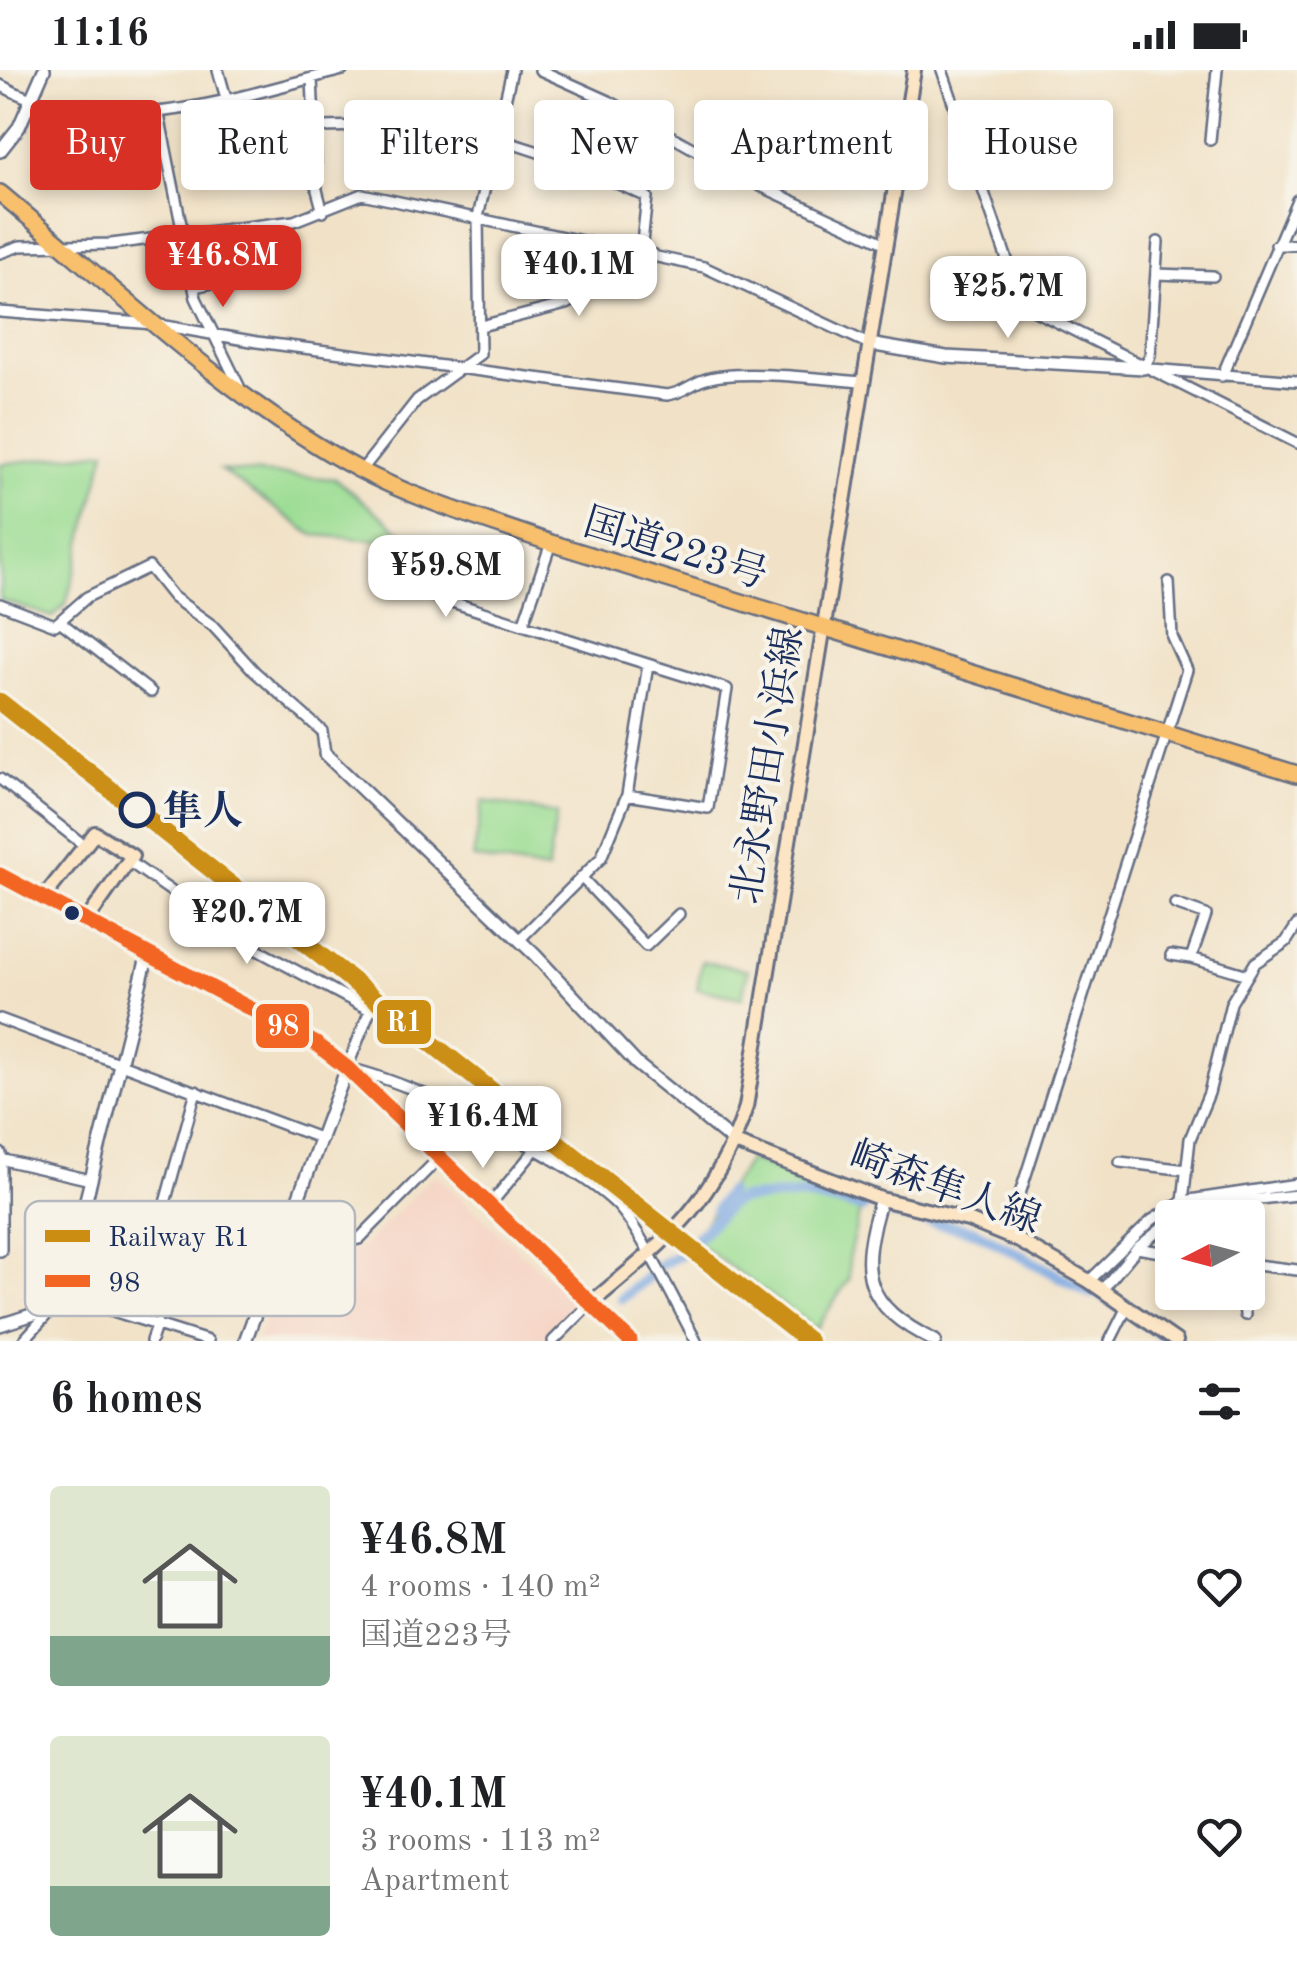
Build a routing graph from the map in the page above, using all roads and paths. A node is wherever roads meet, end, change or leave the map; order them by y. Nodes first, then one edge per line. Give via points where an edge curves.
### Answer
1 (44, 70) edge
2 (218, 70) edge
3 (343, 70) edge
4 (512, 70) edge
5 (540, 70) edge
6 (914, 70) edge
7 (942, 70) edge
8 (1217, 70) edge
9 (312, 78) junction
10 (0, 85) edge
11 (226, 98) junction
12 (28, 100) junction
13 (315, 100) edge
14 (505, 100) edge
15 (161, 115) edge
16 (161, 120) edge
17 (1210, 140) dead end
18 (514, 146) edge
19 (0, 150) edge
20 (317, 190) edge
21 (484, 190) edge
22 (0, 193) edge
23 (1297, 200) edge
24 (323, 212) junction
25 (478, 217) junction
26 (187, 237) junction
27 (1158, 242) dead end
28 (886, 244) junction
29 (1276, 245) junction
30 (1297, 246) edge
31 (65, 247) junction
32 (641, 251) junction
33 (0, 253) edge
34 (657, 254) junction
35 (1156, 274) junction
36 (247, 276) dead end
37 (1213, 276) dead end
38 (194, 287) junction
39 (0, 312) edge
40 (154, 324) junction
41 (481, 326) junction
42 (212, 332) junction
43 (869, 344) junction
44 (464, 365) junction
45 (1144, 368) junction
46 (1222, 376) junction
47 (1297, 381) edge
48 (861, 382) junction
49 (240, 388) junction
50 (1297, 444) edge
51 (361, 471) junction
52 (551, 543) junction
53 (381, 578) dead end
54 (1169, 582) dead end
55 (0, 604) edge
56 (62, 622) junction
57 (523, 625) junction
58 (820, 625) junction
59 (648, 664) junction
60 (150, 692) dead end
61 (1164, 735) junction
62 (325, 754) joint
63 (1297, 774) edge
64 (0, 779) edge
65 (627, 795) junction
66 (85, 846) junction
67 (128, 861) junction
68 (0, 875) edge
69 (581, 877) junction
70 (44, 897) junction
71 (1175, 904) dead end
72 (679, 914) dead end
73 (87, 920) junction
74 (1297, 924) edge
75 (519, 940) junction
76 (1291, 943) edge
77 (148, 953) junction
78 (1171, 955) dead end
79 (1191, 958) junction
80 (1248, 975) junction
81 (0, 1019) edge
82 (118, 1062) junction
83 (347, 1068) junction
84 (196, 1092) junction
85 (322, 1138) junction
86 (735, 1143) junction
87 (534, 1150) junction
88 (0, 1158) edge
89 (440, 1158) junction
90 (1120, 1162) dead end
91 (1186, 1170) junction
92 (91, 1180) junction
93 (1297, 1184) edge
94 (1297, 1195) edge
95 (880, 1199) junction
96 (1183, 1200) edge
97 (1190, 1200) edge
98 (1254, 1200) edge
99 (86, 1201) edge
100 (166, 1201) edge
101 (299, 1201) edge
102 (489, 1206) junction
103 (1155, 1218) edge
104 (1155, 1234) edge
105 (1004, 1235) junction
106 (355, 1241) edge
107 (1137, 1248) junction
108 (0, 1250) edge
109 (1155, 1251) edge
110 (648, 1256) junction
111 (1265, 1267) edge
112 (1297, 1270) edge
113 (1089, 1281) junction
114 (1102, 1290) junction
115 (592, 1302) junction
116 (1127, 1307) junction
117 (1244, 1310) edge
118 (26, 1316) edge
119 (45, 1316) edge
120 (139, 1316) edge
121 (255, 1316) edge
122 (1245, 1316) dead end
123 (157, 1323) junction
124 (0, 1324) edge
125 (22, 1341) edge
126 (151, 1341) edge
127 (208, 1341) edge
128 (245, 1341) edge
129 (554, 1341) edge
130 (630, 1341) edge
131 (696, 1341) edge
132 (935, 1341) edge
133 (1110, 1341) edge
134 (1176, 1341) edge

1 - 12 street
2 - 11 street
3 - 9 street
4 - 14 street
5 - 28 street
6 - 28 main road, 北永野田小浜線
7 - 45 street via 995,231 1025,298 1050,320
8 - 17 street
9 - 11 street
9 - 13 street
10 - 12 street
11 - 15 street
12 - 19 street
16 - 26 street
18 - 32 street via 646,196
20 - 24 street
21 - 25 street
22 - 31 highway, 国道223号
23 - 29 street
24 - 25 street via 362,194
24 - 26 street
25 - 32 street
25 - 41 street
26 - 31 street
26 - 38 street
27 - 35 street
28 - 43 main road, 北永野田小浜線
29 - 30 street
29 - 46 street
31 - 33 street via 20,246
31 - 40 highway, 国道223号
32 - 34 street
34 - 41 street via 566,304
34 - 43 street via 704,267
35 - 37 street
35 - 45 street
36 - 38 street
38 - 42 street
39 - 40 street
40 - 42 street
40 - 49 highway, 国道223号
41 - 44 street via 480,354
42 - 44 street
42 - 49 street
43 - 45 street via 946,358
43 - 48 main road, 北永野田小浜線
44 - 48 street via 667,395 729,377
44 - 51 street via 416,400
45 - 46 street
45 - 50 street
46 - 47 street
48 - 58 main road, 北永野田小浜線
49 - 51 highway, 国道223号
51 - 52 highway, 国道223号
52 - 57 street
52 - 58 highway, 国道223号
53 - 57 street
54 - 61 street via 1172,638 1187,670
55 - 56 street via 48,625
56 - 60 street
56 - 62 street via 87,597 150,567 173,598 213,626 322,731
57 - 59 street
58 - 61 highway, 国道223号
58 - 86 main road, 北永野田小浜線 via 756,1059
59 - 65 street
59 - 65 street via 727,689 708,808
61 - 63 highway, 国道223号
61 - 105 street
62 - 75 street
64 - 66 street
65 - 69 street via 600,858
66 - 67 main road via 95,832 132,856
66 - 70 main road
67 - 73 main road
67 - 83 street via 248,945 370,1010
68 - 70 main road
69 - 72 street via 646,946
69 - 75 street
70 - 73 main road
71 - 79 street via 1206,914
73 - 77 main road
74 - 76 street
75 - 86 street via 637,1064
76 - 80 street via 1254,963
77 - 82 street
77 - 83 main road via 315,1043
78 - 79 street
79 - 80 street
80 - 91 street via 1230,1003
81 - 82 street
82 - 84 street
82 - 92 street
83 - 85 street
83 - 87 street via 389,1077
83 - 89 main road
84 - 85 street
84 - 100 street
85 - 101 street
86 - 95 main road, 崎森隼人線
86 - 110 main road, 北永野田小浜線 via 711,1190
87 - 102 street
87 - 110 street via 617,1203
88 - 92 street
88 - 108 street
89 - 102 main road
89 - 106 street
90 - 91 street
91 - 96 street
92 - 99 street
93 - 97 street
94 - 98 street
95 - 105 main road, 崎森隼人線
95 - 132 street via 868,1240 869,1283 896,1319
102 - 115 main road
103 - 113 street
104 - 107 street
105 - 113 main road, 崎森隼人線
107 - 109 street
107 - 114 street
110 - 115 main road, 北永野田小浜線
110 - 131 street
111 - 112 street
113 - 114 main road, 崎森隼人線
114 - 116 main road, 崎森隼人線
115 - 129 street
115 - 130 main road
116 - 133 street
116 - 134 main road, 崎森隼人線
117 - 122 street
118 - 124 street
119 - 125 street
120 - 123 street
121 - 128 street
123 - 126 street
123 - 127 street

